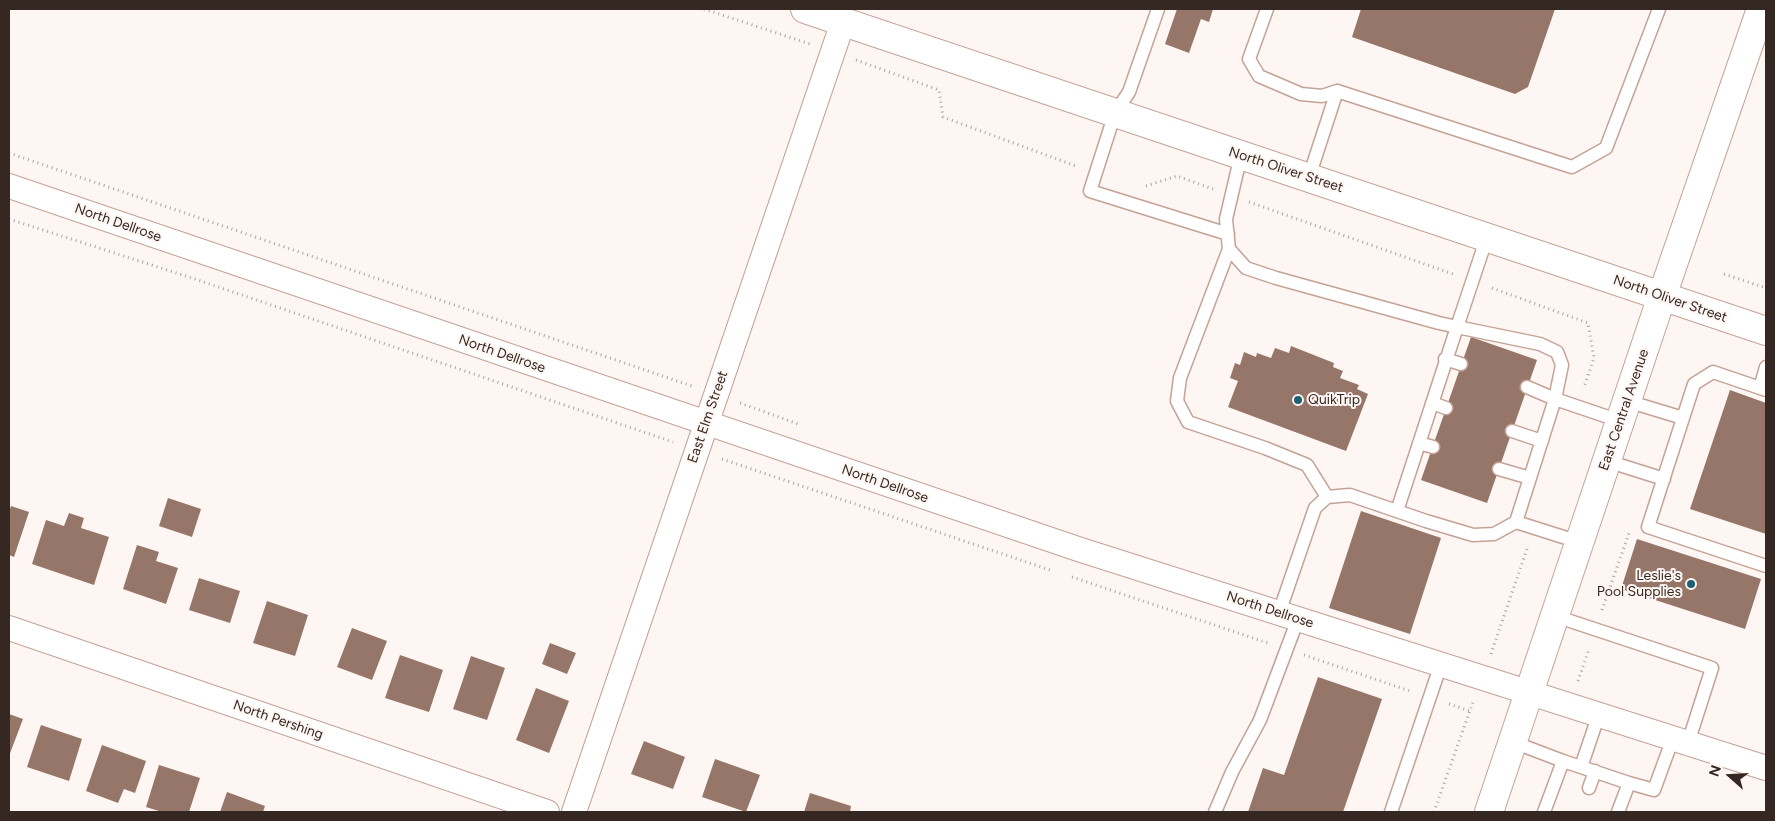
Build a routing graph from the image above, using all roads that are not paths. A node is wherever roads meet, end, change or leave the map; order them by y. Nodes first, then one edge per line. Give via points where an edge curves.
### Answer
1 (805, 9) edge
2 (1158, 9) edge
3 (1267, 9) edge
4 (1659, 9) edge
5 (1761, 9) edge
6 (843, 22) junction
7 (1336, 91) junction
8 (1115, 113) junction
9 (1241, 155) junction
10 (1309, 178) junction
11 (9, 186) edge
12 (1228, 234) junction
13 (1487, 238) junction
14 (1229, 249) junction
15 (1662, 296) junction
16 (1457, 327) junction
17 (1766, 331) edge
18 (1445, 359) junction
19 (1462, 364) dead end
20 (1766, 367) edge
21 (1527, 387) dead end
22 (1763, 389) edge
23 (1555, 399) junction
24 (1432, 403) junction
25 (1446, 408) dead end
26 (1624, 411) junction
27 (1684, 418) junction
28 (706, 423) junction
29 (1512, 431) dead end
30 (1542, 441) junction
31 (1419, 443) junction
32 (1433, 447) dead end
33 (1607, 461) junction
34 (1499, 469) dead end
35 (1530, 478) junction
36 (1664, 479) junction
37 (1327, 497) junction
38 (1397, 511) junction
39 (1516, 522) junction
40 (1579, 542) junction
41 (1766, 566) edge
42 (1289, 616) junction
43 (1555, 616) junction
44 (9, 628) edge
45 (1441, 664) junction
46 (1529, 692) junction
47 (1599, 714) junction
48 (1680, 740) junction
49 (1513, 742) junction
50 (1563, 761) junction
51 (1582, 767) junction
52 (1766, 768) edge
53 (1595, 771) junction
54 (1629, 782) junction
55 (1589, 788) dead end
56 (547, 812) edge
57 (574, 812) edge
58 (1215, 812) edge
59 (1391, 812) edge
60 (1489, 812) edge
61 (1544, 812) edge
62 (1618, 812) edge

1 - 6 main road, North Oliver Street
2 - 8 lane via 1129,92
3 - 7 lane via 1249,59 1259,76 1300,94 1322,96
4 - 7 lane via 1606,148 1572,167
5 - 15 main road, East Central Avenue
6 - 8 main road, North Oliver Street
6 - 28 street, East Elm Street
7 - 10 lane
8 - 9 main road, North Oliver Street
8 - 12 lane via 1090,191
9 - 10 main road, North Oliver Street
9 - 12 lane via 1226,219
10 - 13 main road, North Oliver Street
11 - 28 street, North Dellrose
12 - 14 lane
13 - 15 main road, North Oliver Street
13 - 16 lane
14 - 16 lane via 1246,268
14 - 37 lane via 1180,378 1177,401 1188,422 1307,465
15 - 17 main road, North Oliver Street
15 - 26 main road, East Central Avenue
16 - 18 lane
16 - 23 lane via 1540,344 1557,352 1562,365
18 - 19 lane
18 - 24 lane
20 - 22 lane
21 - 23 lane
22 - 27 lane via 1713,372 1694,384
23 - 26 lane via 1577,407
23 - 30 lane
24 - 25 lane
24 - 31 lane
26 - 27 lane
26 - 33 main road, East Central Avenue
27 - 36 lane
28 - 42 street, North Dellrose via 1081,550
28 - 57 street, East Elm Street
29 - 30 lane
30 - 35 lane
31 - 32 lane
31 - 38 lane
33 - 36 lane
33 - 40 main road, East Central Avenue
34 - 35 lane
35 - 39 lane
36 - 41 lane via 1648,527
37 - 38 lane via 1350,495
37 - 42 lane via 1315,508
38 - 39 lane via 1473,535 1494,534
39 - 40 lane
40 - 43 main road, East Central Avenue
42 - 45 street, North Dellrose
42 - 58 lane via 1286,650 1260,720
43 - 46 main road, East Central Avenue
43 - 48 lane via 1712,668
44 - 56 street, North Pershing
45 - 46 street, North Dellrose
45 - 59 lane
46 - 47 street, North Dellrose
46 - 49 main road, East Central Avenue
47 - 48 street, North Dellrose
47 - 51 lane
48 - 52 street, North Dellrose
48 - 54 lane via 1654,790
49 - 50 lane
49 - 60 main road, East Central Avenue
50 - 51 lane
50 - 61 lane
51 - 53 lane
53 - 54 lane
53 - 55 lane
54 - 62 lane

